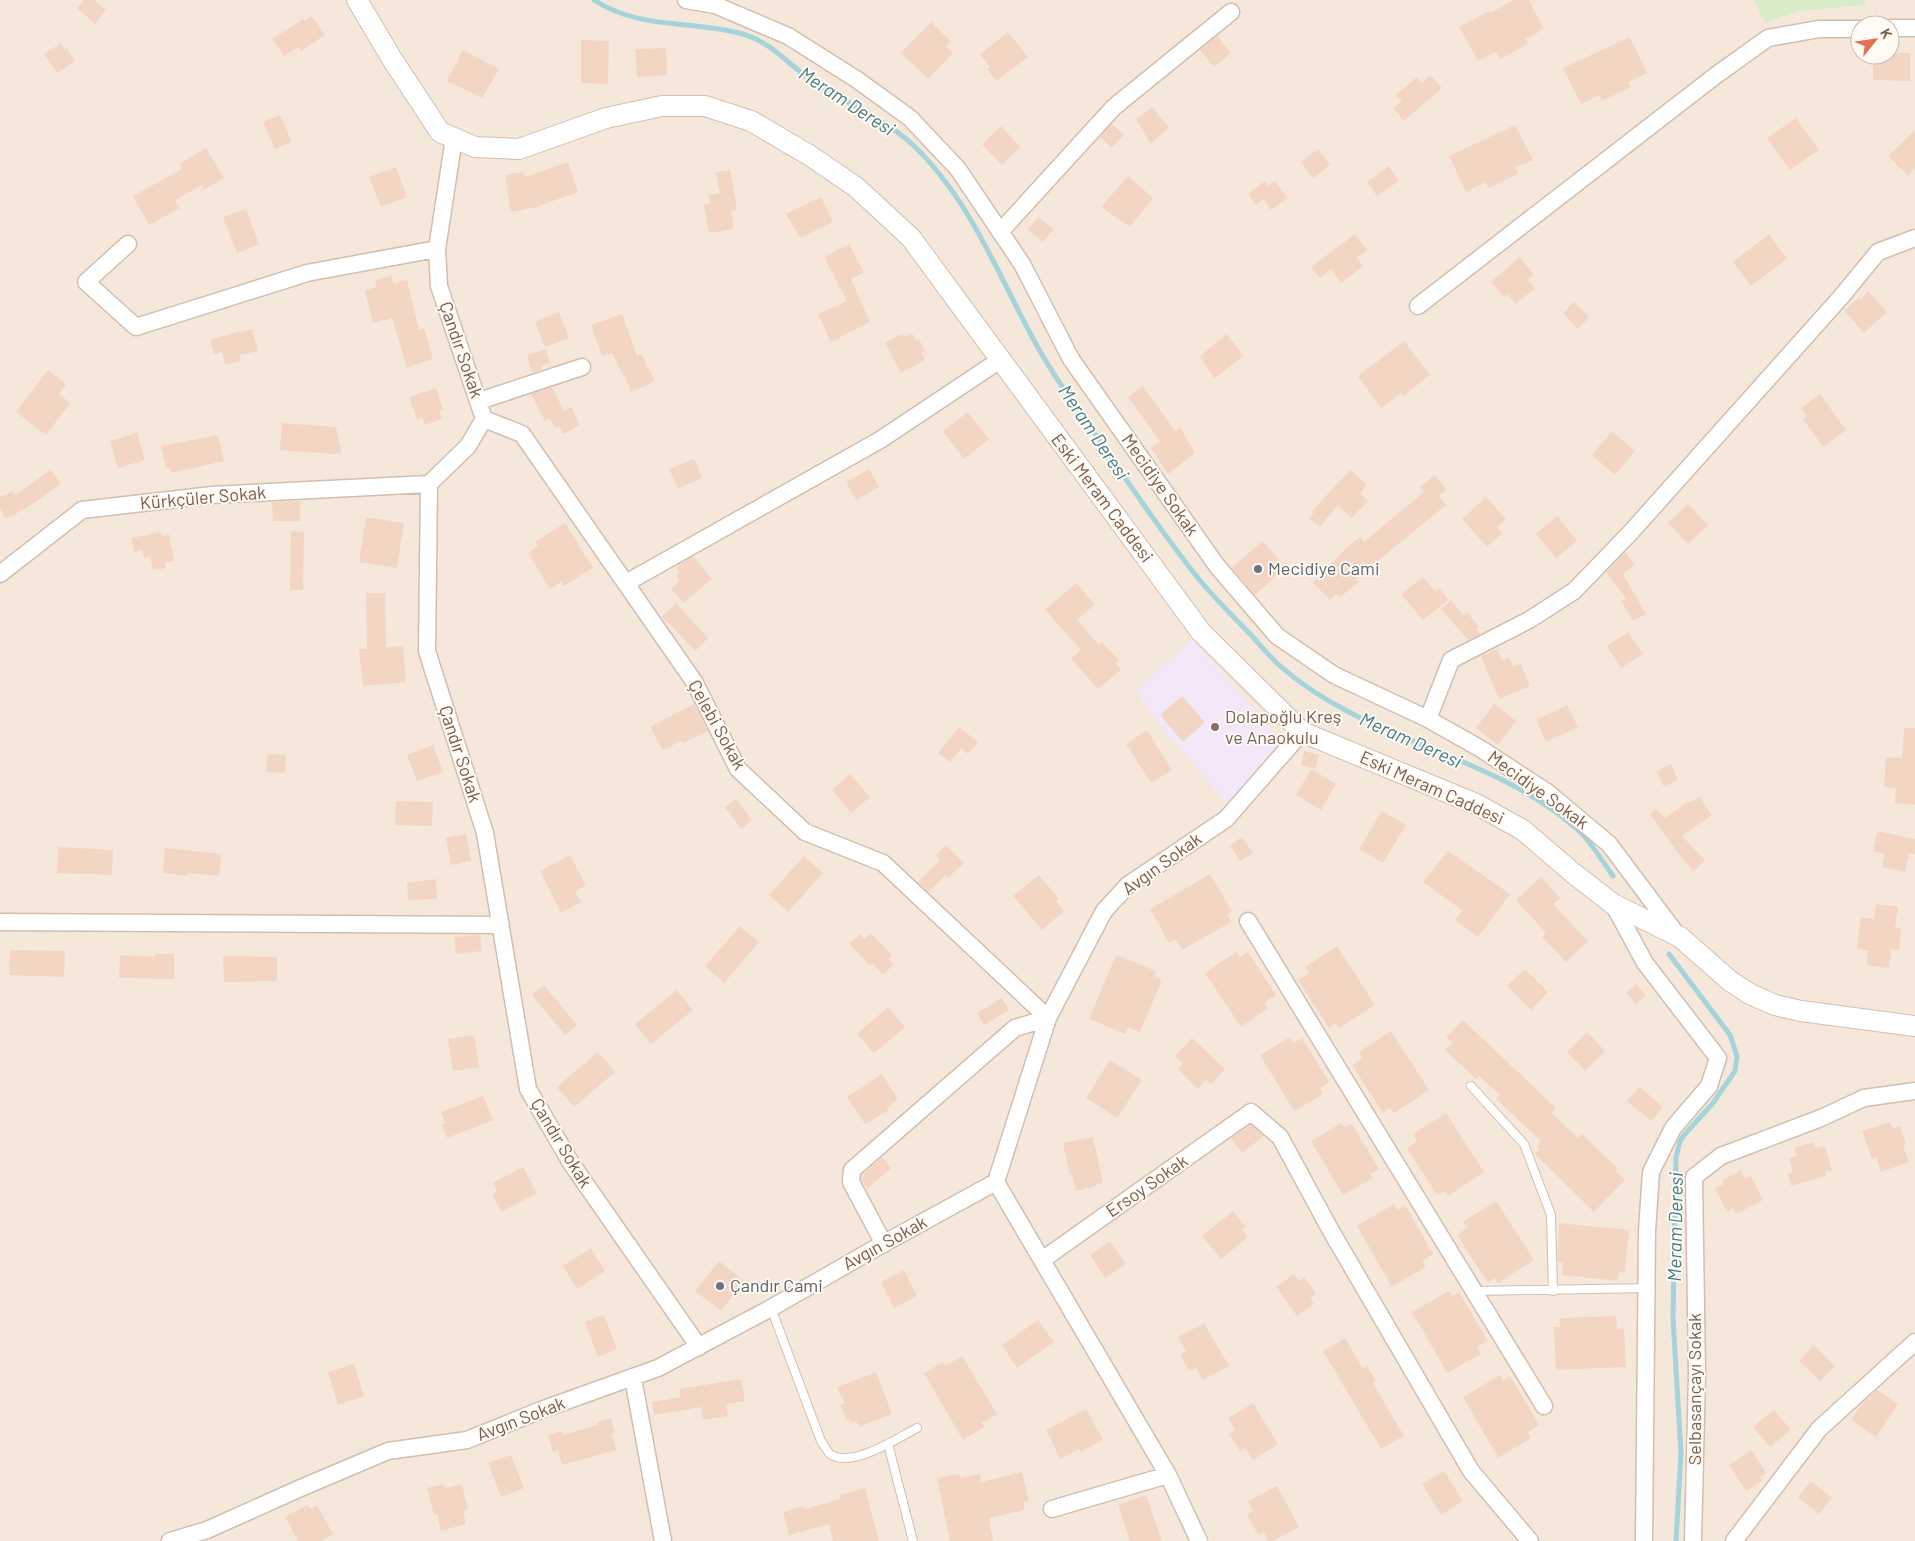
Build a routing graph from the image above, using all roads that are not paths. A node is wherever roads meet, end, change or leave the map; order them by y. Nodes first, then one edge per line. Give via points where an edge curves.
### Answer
1 (358, 0) edge
2 (686, 0) edge
3 (1231, 12) dead end
4 (1900, 28) edge
5 (1915, 28) edge
6 (1850, 29) edge
7 (454, 138) junction
8 (1000, 232) junction
9 (1915, 238) edge
10 (128, 244) dead end
11 (437, 249) junction
12 (1418, 306) dead end
13 (1000, 360) junction
14 (582, 367) dead end
15 (479, 401) junction
16 (484, 419) junction
17 (429, 484) junction
18 (0, 574) edge
19 (626, 583) junction
20 (1428, 719) junction
21 (1302, 732) junction
22 (1613, 904) junction
23 (1248, 921) dead end
24 (0, 922) edge
25 (501, 925) junction
26 (1680, 938) junction
27 (1048, 1018) junction
28 (1915, 1026) edge
29 (1471, 1086) dead end
30 (1915, 1091) edge
31 (996, 1182) junction
32 (884, 1244) junction
33 (1042, 1260) junction
34 (1648, 1288) junction
35 (1474, 1291) junction
36 (1553, 1291) junction
37 (771, 1308) junction
38 (1915, 1342) edge
39 (698, 1347) junction
40 (633, 1378) junction
41 (1544, 1406) dead end
42 (917, 1428) dead end
43 (888, 1444) junction
44 (1168, 1475) junction
45 (1052, 1509) dead end
46 (170, 1541) edge
47 (663, 1541) edge
48 (913, 1541) edge
49 (1199, 1541) edge
50 (1530, 1541) edge
51 (1644, 1541) edge
52 (1693, 1541) edge
53 (1734, 1541) edge

1 - 7 street, Eski Meram Caddesi via 423,110 440,132
2 - 8 street, Mecidiye Sokak via 715,5 788,36 910,118 958,169
3 - 8 street via 1114,107
4 - 5 street
6 - 12 street via 1819,30 1768,38
7 - 11 street, Çandır Sokak
7 - 13 street, Eski Meram Caddesi via 475,147 518,149 606,118 662,106 705,106 751,121 856,187 911,238
8 - 20 street, Mecidiye Sokak via 1022,264 1070,359 1217,566 1277,636 1334,675
9 - 20 street via 1878,252 1631,532 1574,591 1529,620 1450,660
10 - 11 street via 86,282 136,326 307,273
11 - 15 street, Çandır Sokak via 440,286
13 - 19 street via 880,440
13 - 21 street, Eski Meram Caddesi via 1201,632
14 - 15 street
15 - 16 street, Çandır Sokak
16 - 17 street, Çandır Sokak via 468,446
16 - 19 street, Çelebi Sokak via 522,434
17 - 18 street, Kürkçüler Sokak via 212,495 82,510
17 - 25 street, Çandır Sokak via 427,651 485,833
19 - 27 street, Çelebi Sokak via 695,683 738,769 804,832 883,863
20 - 26 street, Mecidiye Sokak via 1547,792 1609,844
21 - 22 street, Eski Meram Caddesi via 1499,816 1523,830
21 - 27 street, Avgın Sokak via 1226,819 1128,885 1104,911
22 - 26 street, Eski Meram Caddesi
22 - 34 street via 1645,963 1718,1058 1709,1086 1673,1128 1651,1172
23 - 35 street
24 - 25 street
25 - 39 street, Çandır Sokak via 528,1089 571,1163
26 - 28 street, Eski Meram Caddesi via 1730,981 1775,1005
27 - 31 street, Avgın Sokak
27 - 32 street via 1016,1028 852,1170 851,1182
29 - 36 lane via 1524,1144 1550,1215
30 - 52 street, Selbasançayı Sokak via 1864,1098 1721,1156 1694,1177 1697,1374
31 - 32 street, Avgın Sokak
31 - 33 street
32 - 37 street, Avgın Sokak
33 - 44 street
33 - 50 street, Ersoy Sokak via 1251,1112 1280,1137 1471,1471
34 - 36 lane
34 - 51 street
35 - 36 lane
35 - 41 street
37 - 39 street, Avgın Sokak
37 - 43 lane via 821,1441 830,1454 844,1458 868,1453
38 - 53 street via 1819,1429
39 - 40 street, Avgın Sokak
40 - 46 street, Avgın Sokak via 467,1440 388,1452 207,1530
40 - 47 street
42 - 43 lane
43 - 48 lane
44 - 45 street
44 - 49 street

